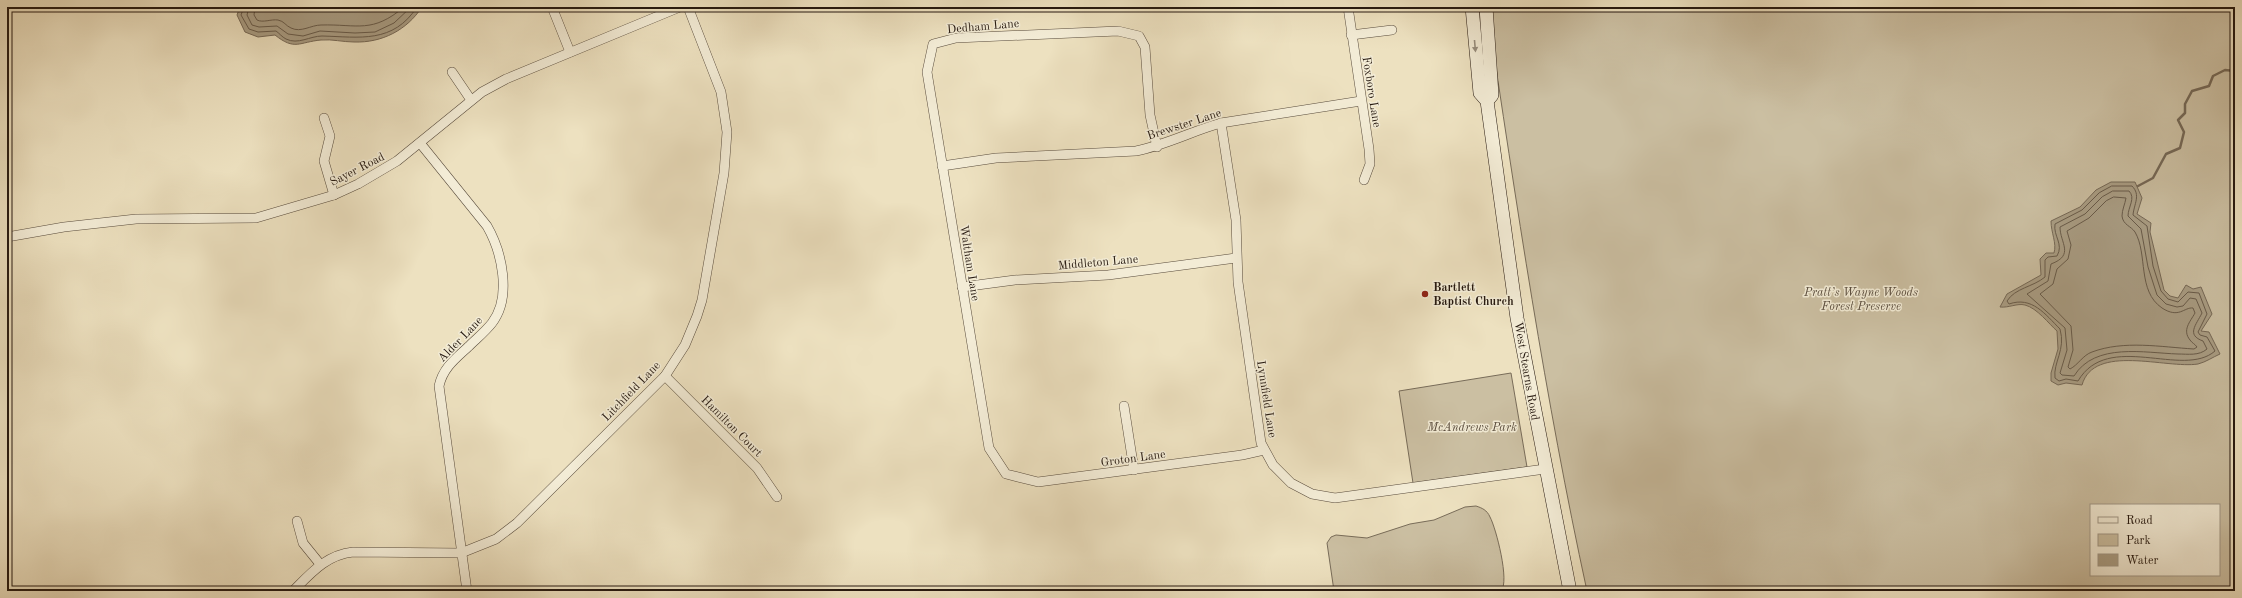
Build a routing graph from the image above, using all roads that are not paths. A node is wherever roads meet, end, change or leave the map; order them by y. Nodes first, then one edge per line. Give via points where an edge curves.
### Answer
1 (552, 7) edge
2 (680, 7) edge
3 (688, 7) edge
4 (1348, 7) edge
5 (1472, 7) edge
6 (1486, 7) edge
7 (1392, 30) dead end
8 (1351, 35) junction
9 (570, 52) junction
10 (931, 52) joint
11 (452, 72) dead end
12 (471, 100) junction
13 (1361, 101) junction
14 (1487, 101) junction
15 (324, 118) dead end
16 (1221, 123) junction
17 (420, 143) junction
18 (1157, 147) junction
19 (942, 166) junction
20 (1364, 180) dead end
21 (334, 195) junction
22 (7, 237) edge
23 (1236, 258) junction
24 (962, 287) junction
25 (665, 376) junction
26 (1124, 406) dead end
27 (1264, 450) junction
28 (1545, 469) junction
29 (1134, 470) junction
30 (1006, 474) joint
31 (778, 497) dead end
32 (297, 521) dead end
33 (461, 553) junction
34 (320, 564) junction
35 (293, 591) edge
36 (467, 591) edge
37 (1570, 591) edge

1 - 9 street
2 - 9 street, Sayer Road
3 - 25 street, Litchfield Lane via 721,92 726,118 727,147 702,300 691,332
4 - 8 street, Foxboro Lane
5 -> 14 main road, West Stearns Road via 1480,93
6 - 14 main road, West Stearns Road via 1492,95
7 - 8 street
8 - 13 street, Foxboro Lane
9 - 12 street, Sayer Road via 506,79
10 - 18 street, Dedham Lane via 933,44 956,38 1118,30 1139,36 1145,47 1150,115
10 - 19 street, Waltham Lane via 927,72
11 - 12 street
12 - 17 street, Sayer Road
13 - 16 street, Brewster Lane
13 - 20 street, Foxboro Lane via 1370,164
14 - 28 main road, West Stearns Road via 1514,296
15 - 21 street via 330,136 324,162
16 - 18 street, Brewster Lane via 1199,129
16 - 23 street, Lynnfield Lane via 1236,220
17 - 21 street, Sayer Road via 378,174
17 - 33 street, Alder Lane via 483,220 494,239 502,269 501,301 492,322 445,368 439,386
18 - 19 street, Brewster Lane via 1127,152 996,158
19 - 24 street, Waltham Lane
21 - 22 street, Sayer Road via 256,218 136,219 64,227
23 - 24 street, Middleton Lane via 1108,275 1015,280
23 - 27 street, Lynnfield Lane via 1257,424
24 - 30 street, Waltham Lane via 987,441
25 - 31 street, Hamilton Court via 757,468
25 - 33 street, Litchfield Lane via 517,523 496,539
26 - 29 street
27 - 28 street, Lynnfield Lane via 1273,465 1291,483 1312,494 1327,497 1356,496
27 - 29 street, Groton Lane
28 - 37 main road, West Stearns Road
29 - 30 street, Groton Lane via 1038,482
32 - 34 street via 303,543
33 - 34 street, Litchfield Lane via 353,552 338,555
33 - 36 street, Alder Lane
34 - 35 street, Litchfield Lane

